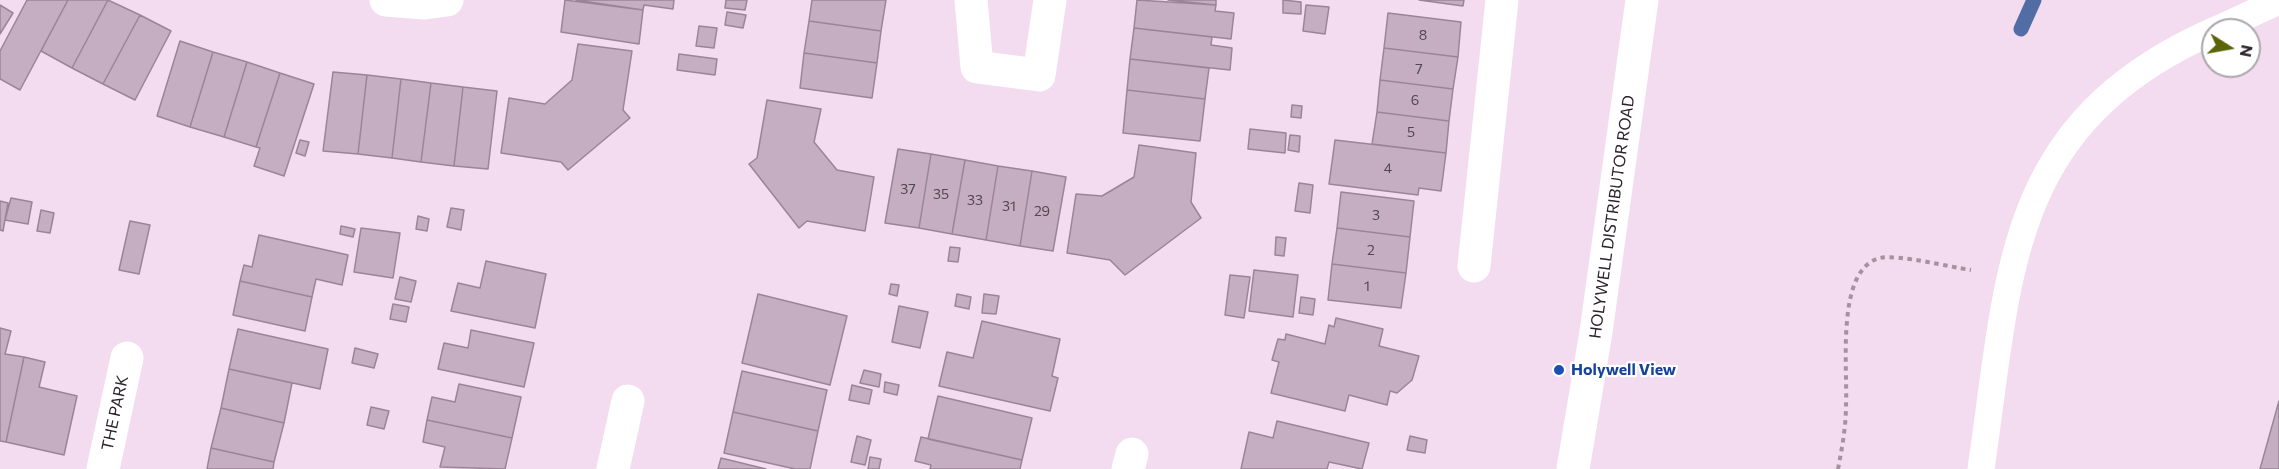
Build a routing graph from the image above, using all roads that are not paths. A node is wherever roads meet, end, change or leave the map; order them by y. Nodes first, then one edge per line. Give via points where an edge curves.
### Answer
1 (386, 0) edge
2 (447, 0) edge
3 (971, 0) edge
4 (1050, 0) edge
5 (1502, 0) edge
6 (1642, 0) edge
7 (2279, 2) edge
8 (2244, 18) edge
9 (2201, 37) edge
10 (1474, 266) dead end
11 (127, 358) dead end
12 (628, 401) dead end
13 (103, 469) edge
14 (613, 469) edge
15 (1573, 469) edge
16 (1982, 469) edge

1 - 2 street
3 - 4 street via 977,66 1039,75
5 - 10 street
6 - 15 street, HOLYWELL DISTRIBUTOR ROAD
7 - 8 lane
9 - 16 lane via 2169,51 2123,82 2053,159 2031,204 2010,276
11 - 13 street, THE PARK
12 - 14 street

